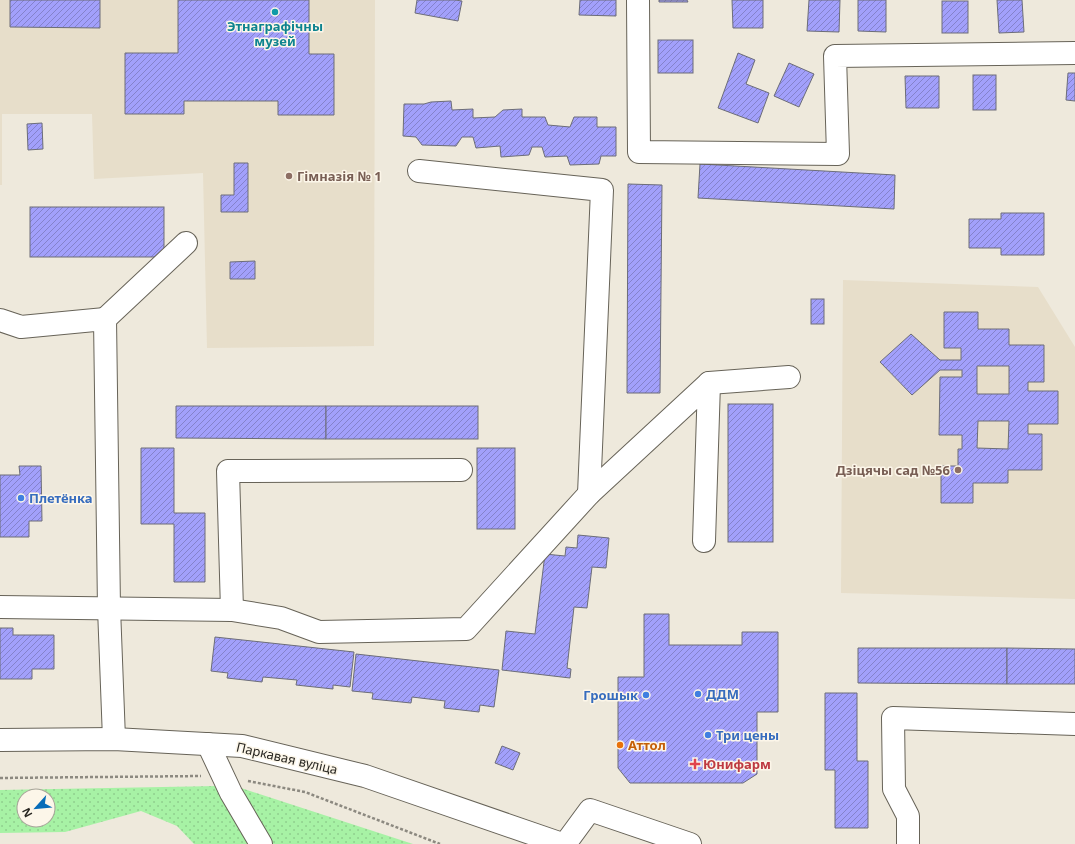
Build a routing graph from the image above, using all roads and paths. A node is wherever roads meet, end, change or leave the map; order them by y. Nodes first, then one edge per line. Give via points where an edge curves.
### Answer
1 (638, 0) edge
2 (1075, 53) edge
3 (419, 171) dead end
4 (186, 243) dead end
5 (105, 319) junction
6 (0, 320) edge
7 (789, 377) dead end
8 (709, 383) junction
9 (461, 470) dead end
10 (589, 494) junction
11 (704, 541) dead end
12 (0, 607) edge
13 (108, 608) junction
14 (232, 610) junction
15 (1075, 724) edge
16 (114, 739) junction
17 (0, 740) edge
18 (208, 744) junction
19 (549, 842) edge
20 (261, 844) edge
21 (565, 844) edge
22 (690, 844) edge
23 (908, 844) edge

1 - 2 street via 639,152 838,154 835,56
3 - 10 street via 602,190
4 - 5 street
5 - 6 street via 21,327
5 - 13 street
7 - 8 street
8 - 10 street
8 - 11 street
9 - 14 street via 228,471
10 - 14 street via 466,630 320,632 280,618
12 - 13 street
13 - 14 street
13 - 16 street
15 - 23 street via 893,718 894,789 908,816
16 - 17 street, Паркавая вуліца
16 - 18 street, Паркавая вуліца
18 - 19 street, Паркавая вуліца via 242,746 365,776
18 - 20 street via 231,793
21 - 22 street via 590,810

